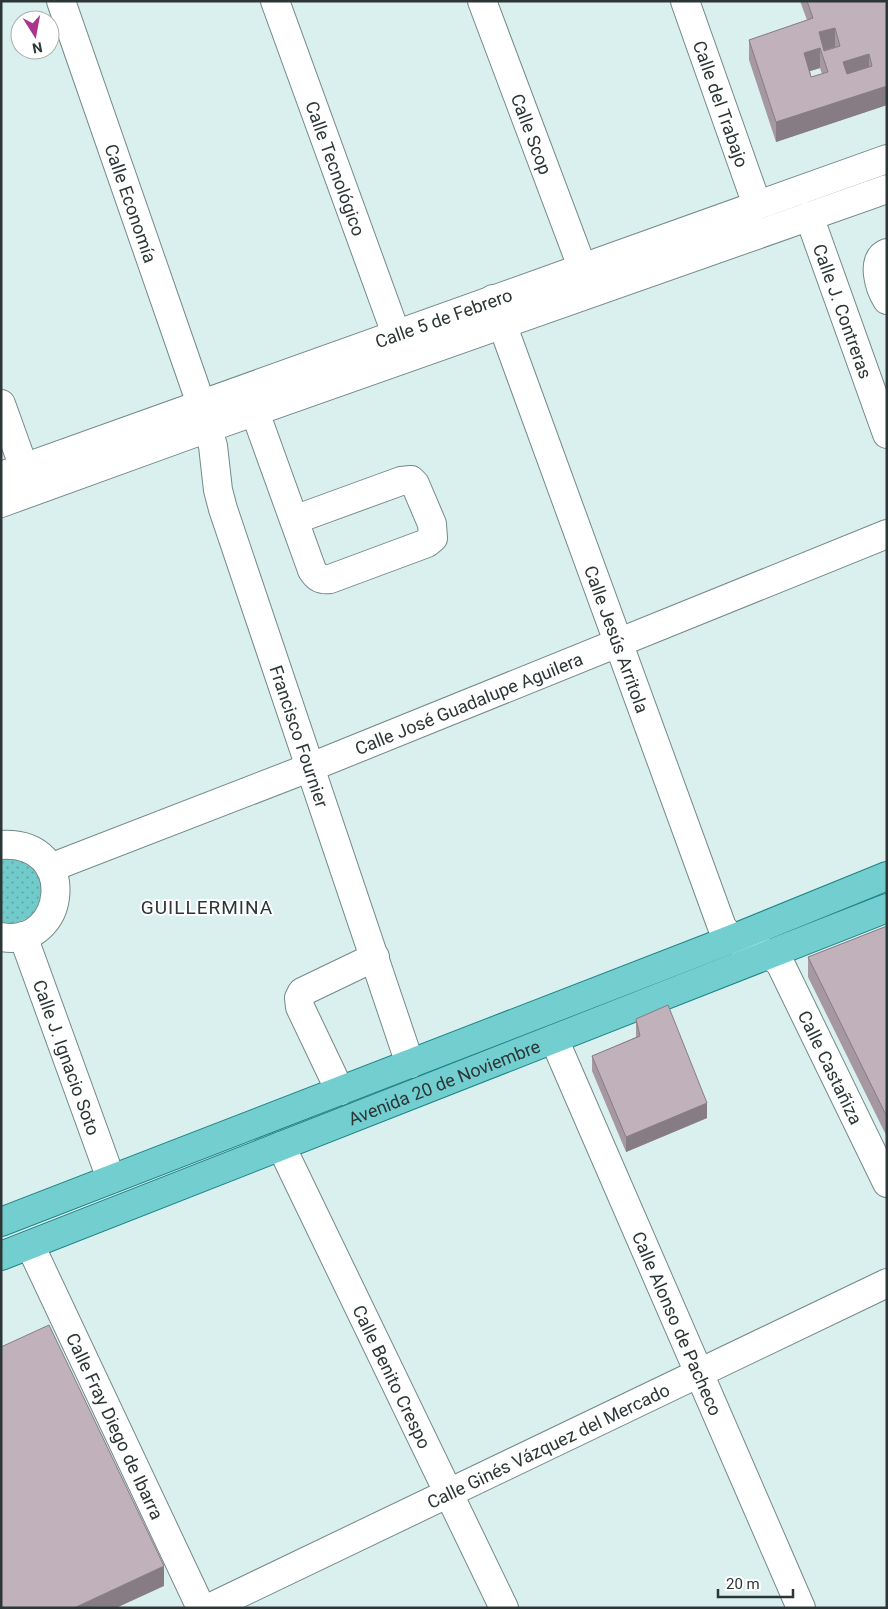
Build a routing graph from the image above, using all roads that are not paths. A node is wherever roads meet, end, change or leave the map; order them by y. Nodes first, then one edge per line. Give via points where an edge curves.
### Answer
1 (61, 1) edge
2 (275, 1) edge
3 (482, 1) edge
4 (685, 1) edge
5 (887, 159) edge
6 (887, 189) edge
7 (757, 205) junction
8 (809, 216) junction
9 (887, 253) edge
10 (582, 267) junction
11 (494, 299) junction
12 (887, 300) edge
13 (503, 324) junction
14 (396, 334) junction
15 (1, 404) edge
16 (255, 412) junction
17 (205, 416) junction
18 (887, 434) edge
19 (13, 472) edge
20 (1, 503) edge
21 (294, 520) junction
22 (887, 534) edge
23 (618, 642) junction
24 (311, 767) junction
25 (1, 845) edge
26 (50, 868) junction
27 (887, 876) edge
28 (887, 908) edge
29 (12, 936) edge
30 (732, 938) junction
31 (770, 955) junction
32 (375, 957) junction
33 (554, 1039) junction
34 (410, 1064) junction
35 (340, 1091) junction
36 (281, 1146) junction
37 (111, 1179) junction
38 (887, 1183) edge
39 (1, 1222) edge
40 (30, 1245) junction
41 (1, 1256) edge
42 (887, 1283) edge
43 (699, 1373) junction
44 (449, 1493) junction
45 (201, 1608) edge
46 (208, 1608) edge
47 (504, 1608) edge
48 (800, 1608) edge

1 - 17 street, Calle Economía
2 - 14 street, Calle Tecnológico
3 - 10 street, Calle Scop
4 - 7 street, Calle del Trabajo
5 - 7 street, Calle 5 de Febrero
6 - 8 street, Calle 5 de Febrero
7 - 10 street, Calle 5 de Febrero
8 - 13 street, Calle 5 de Febrero
8 - 18 street, Calle J. Contreras
9 - 12 street via 878,260 877,269
10 - 11 street, Calle 5 de Febrero
11 - 13 street, Calle Jesús Arritola
11 - 14 street, Calle 5 de Febrero
13 - 16 street, Calle 5 de Febrero
13 - 23 street, Calle Jesús Arritola
14 - 17 street, Calle 5 de Febrero
15 - 19 street
16 - 17 street, Calle 5 de Febrero
16 - 21 street
17 - 19 street, Calle 5 de Febrero
17 - 20 street, Calle 5 de Febrero
17 - 24 street, Francisco Fournier via 223,509
21 - 21 street via 411,480 432,524 433,538 330,580 322,580 312,570
22 - 23 street, Calle José Guadalupe Aguilera
23 - 24 street, Calle José Guadalupe Aguilera
23 - 30 street, Calle Jesús Arritola via 715,911 722,927
24 - 26 street, Calle José Guadalupe Aguilera
24 - 32 street, Francisco Fournier
25 - 26 street via 24,847 39,855
26 - 29 street via 55,881 53,908 36,930
27 - 30 main road, Avenida 20 de Noviembre
28 - 31 main road, Avenida 20 de Noviembre
29 - 37 street, Calle J. Ignacio Soto
30 - 31 street
30 - 34 main road, Avenida 20 de Noviembre
31 - 33 main road, Avenida 20 de Noviembre
31 - 38 street, Calle Castañiza via 785,971
32 - 34 street, Francisco Fournier
32 - 35 street via 302,992 299,998 300,1007
33 - 36 main road, Avenida 20 de Noviembre
33 - 43 street, Calle Alonso de Pacheco
34 - 35 main road, Avenida 20 de Noviembre
35 - 37 main road, Avenida 20 de Noviembre
36 - 40 main road, Avenida 20 de Noviembre
36 - 44 street, Calle Benito Crespo
37 - 39 main road, Avenida 20 de Noviembre
40 - 41 main road, Avenida 20 de Noviembre
40 - 45 street, Calle Fray Diego de Ibarra
42 - 43 street, Calle Ginés Vázquez del Mercado
43 - 44 street, Calle Ginés Vázquez del Mercado
43 - 48 street, Calle Alonso de Pacheco
44 - 46 street, Calle Ginés Vázquez del Mercado
44 - 47 street, Calle Benito Crespo

